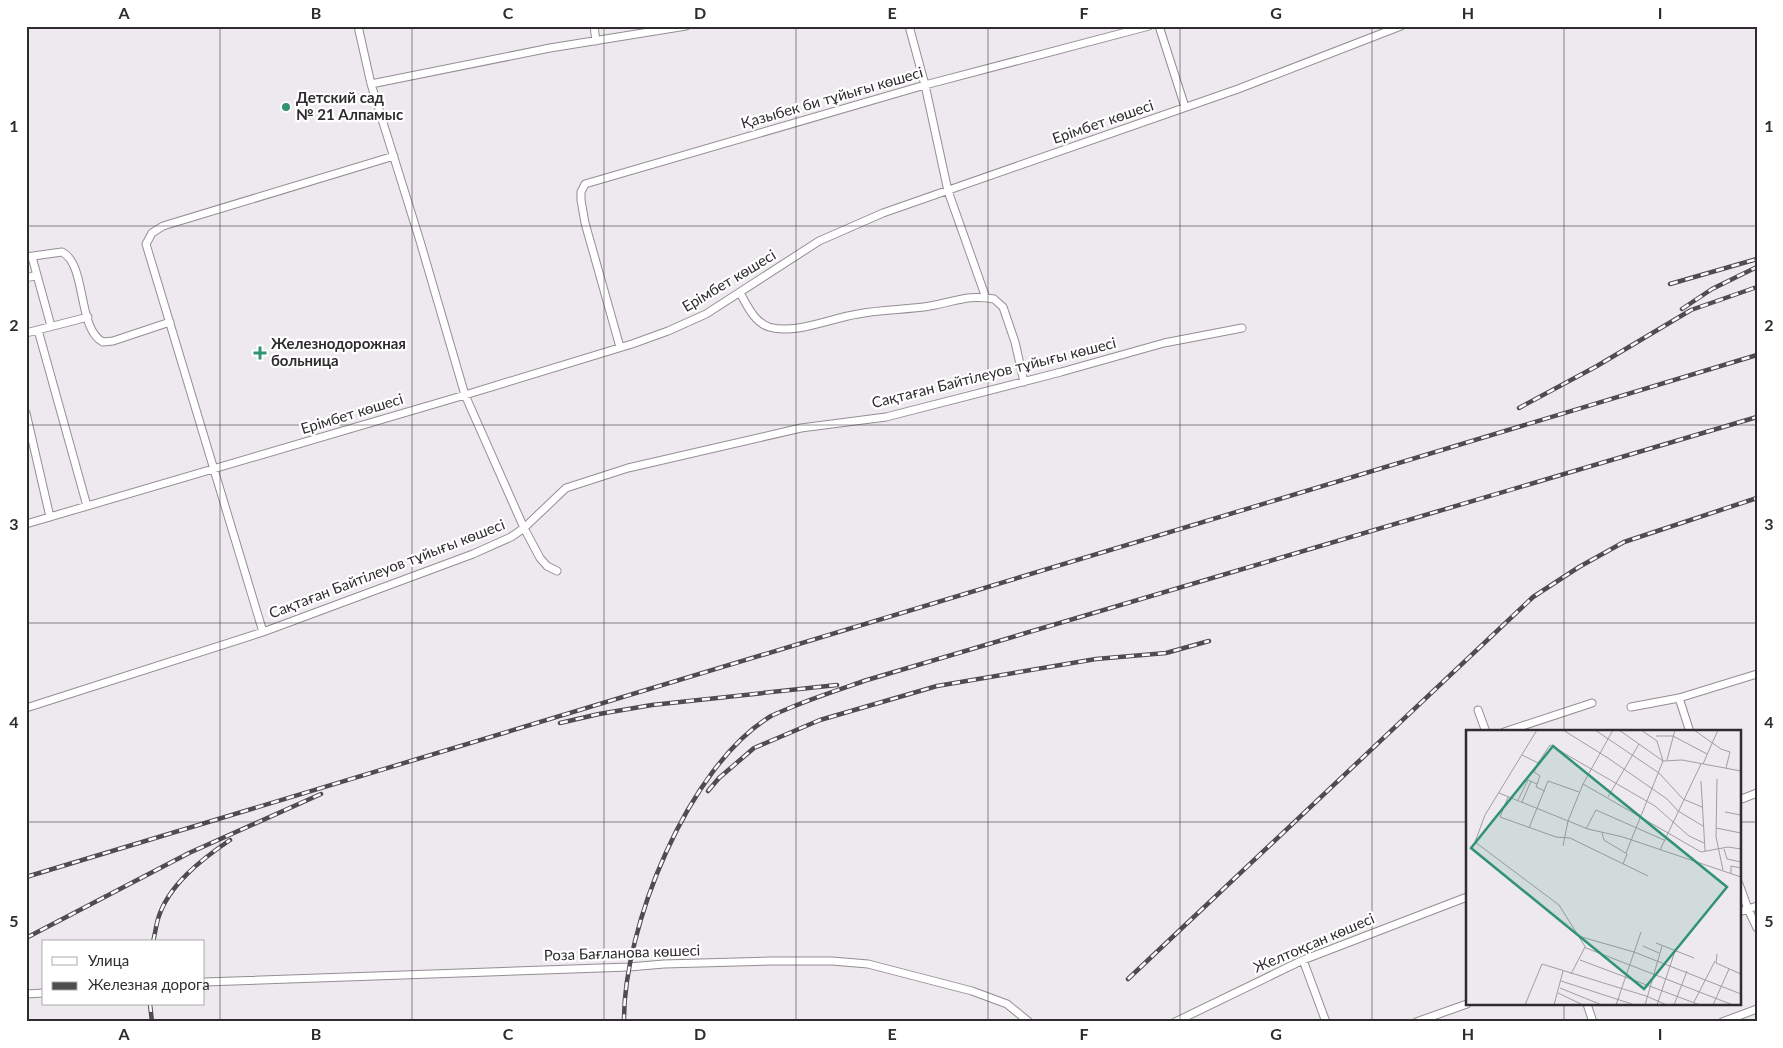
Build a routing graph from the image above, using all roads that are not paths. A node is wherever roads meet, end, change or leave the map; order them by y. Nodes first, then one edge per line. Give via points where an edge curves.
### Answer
1 (358, 26) edge
2 (594, 26) edge
3 (686, 26) edge
4 (909, 26) edge
5 (1149, 26) edge
6 (1158, 26) edge
7 (1401, 26) edge
8 (596, 41) junction
9 (371, 84) junction
10 (925, 85) junction
11 (1185, 107) junction
12 (394, 156) junction
13 (948, 190) junction
14 (29, 257) edge
15 (37, 275) junction
16 (26, 278) edge
17 (740, 293) junction
18 (986, 298) junction
19 (88, 317) junction
20 (170, 322) junction
21 (51, 326) junction
22 (1242, 328) dead end
23 (38, 330) junction
24 (26, 333) edge
25 (620, 347) junction
26 (1024, 382) junction
27 (465, 395) junction
28 (26, 413) edge
29 (214, 470) junction
30 (87, 506) junction
31 (50, 517) junction
32 (26, 524) edge
33 (524, 528) junction
34 (557, 571) dead end
35 (262, 632) junction
36 (1757, 674) edge
37 (1679, 698) junction
38 (1592, 702) dead end
39 (1631, 707) dead end
40 (26, 708) edge
41 (1478, 710) dead end
42 (1485, 730) edge
43 (1510, 730) edge
44 (1689, 730) edge
45 (1757, 793) edge
46 (1740, 800) edge
47 (1740, 887) edge
48 (1466, 897) edge
49 (1757, 906) edge
50 (1748, 909) junction
51 (1740, 912) edge
52 (1757, 928) edge
53 (1303, 960) junction
54 (205, 982) edge
55 (42, 993) edge
56 (26, 994) edge
57 (1466, 1004) edge
58 (1588, 1006) edge
59 (1757, 1009) edge
60 (1029, 1022) edge
61 (1175, 1022) edge
62 (1326, 1022) edge
63 (1416, 1022) edge
64 (1593, 1022) edge
65 (1722, 1022) edge

1 - 9 street
2 - 8 street
3 - 8 street
4 - 10 street
5 - 10 street, Қазыбек би тұйығы көшесі
6 - 11 street
7 - 11 street, Ерімбет көшесі
8 - 9 street
9 - 12 street
10 - 13 street
10 - 25 street, Қазыбек би тұйығы көшесі via 585,184 580,200
11 - 13 street, Ерімбет көшесі
12 - 20 street via 163,226 152,233 146,244
12 - 27 street
13 - 17 street, Ерімбет көшесі via 883,213 819,241
13 - 18 street
14 - 15 street
14 - 19 street via 62,252 70,258
15 - 16 street
15 - 21 street
17 - 18 street via 757,319 767,326 785,330 858,314 931,306 964,298
17 - 25 street, Ерімбет көшесі via 706,314
18 - 26 street via 994,299 1002,307 1015,342
19 - 20 street via 96,336 103,342
19 - 21 street
20 - 29 street
21 - 23 street
22 - 26 street, Сақтаған Байтілеуов тұйығы көшесі via 1164,343
23 - 24 street
23 - 30 street
25 - 27 street, Ерімбет көшесі
26 - 33 street, Сақтаған Байтілеуов тұйығы көшесі via 886,417 801,428 628,468 566,488
27 - 29 street, Ерімбет көшесі
27 - 33 street
28 - 31 street
29 - 30 street, Ерімбет көшесі
29 - 35 street
30 - 31 street, Ерімбет көшесі
31 - 32 street, Ерімбет көшесі
33 - 34 street via 540,558
33 - 35 street, Сақтаған Байтілеуов тұйығы көшесі via 473,554
35 - 40 street, Сақтаған Байтілеуов тұйығы көшесі
36 - 37 street
37 - 39 street
37 - 44 street
38 - 43 street
41 - 42 street
45 - 46 street
47 - 50 street
48 - 53 street, Желтоқсан көшесі
49 - 50 street
50 - 51 street
50 - 52 street
53 - 61 street, Желтоқсан көшесі
53 - 62 street
54 - 60 street, Роза Бағланова көшесі via 664,964 832,961 868,964 972,991 1007,1004
55 - 56 street
57 - 63 street
58 - 64 street
59 - 65 street

